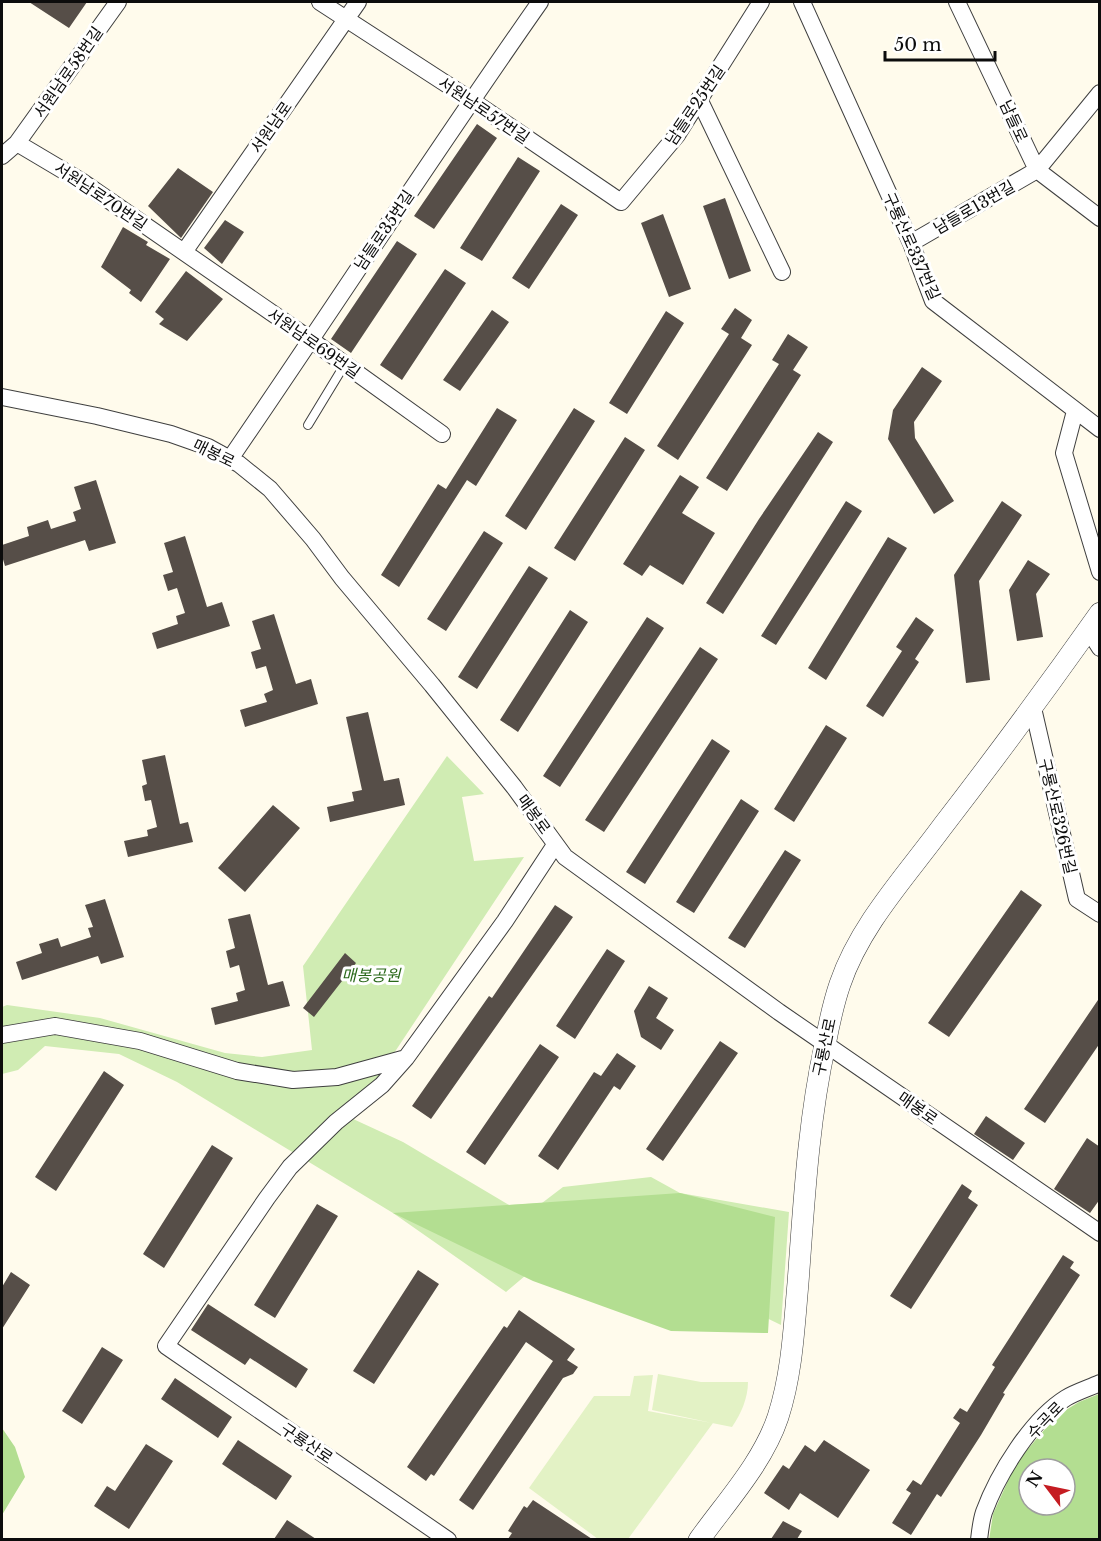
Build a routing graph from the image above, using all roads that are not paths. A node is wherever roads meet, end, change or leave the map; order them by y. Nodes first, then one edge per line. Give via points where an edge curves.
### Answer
1 (118, 2) edge
2 (320, 2) edge
3 (358, 2) edge
4 (540, 2) edge
5 (761, 2) edge
6 (802, 2) edge
7 (957, 2) edge
8 (346, 19) junction
9 (1100, 93) edge
10 (699, 99) junction
11 (471, 100) junction
12 (17, 143) junction
13 (2, 156) edge
14 (1037, 170) junction
15 (621, 202) joint
16 (1100, 218) edge
17 (911, 243) junction
18 (184, 252) junction
19 (782, 272) dead end
20 (311, 340) junction
21 (345, 364) junction
22 (2, 397) edge
23 (1075, 411) junction
24 (308, 425) dead end
25 (1100, 429) edge
26 (442, 434) dead end
27 (230, 459) junction
28 (1100, 572) edge
29 (1094, 621) edge
30 (1100, 648) edge
31 (1033, 708) junction
32 (555, 844) junction
33 (1100, 914) edge
34 (2, 1035) edge
35 (825, 1042) junction
36 (406, 1058) junction
37 (1100, 1233) edge
38 (1100, 1383) edge
39 (448, 1539) edge
40 (699, 1539) edge
41 (979, 1539) edge

1 - 12 street, 서원남로58번길
2 - 8 street
3 - 8 street, 서원남로
4 - 11 street, 남들로35번길
5 - 10 street, 남들로25번길
6 - 17 street, 구룡산로337번길
7 - 14 street, 남들로
8 - 11 street, 서원남로57번길
8 - 18 street, 서원남로
9 - 14 street
10 - 15 street, 남들로25번길 via 676,135
10 - 19 street
11 - 15 street, 서원남로57번길
11 - 20 street, 남들로35번길
12 - 13 street, 서원남로58번길
12 - 18 street, 서원남로70번길 via 81,181
14 - 16 street, 남들로
14 - 17 street, 남들로13번길
17 - 23 street, 구룡산로337번길 via 933,302
18 - 20 street, 서원남로69번길
20 - 21 street, 서원남로69번길
20 - 27 street, 남들로35번길
21 - 24 lane
21 - 26 street, 서원남로69번길
22 - 27 street, 매봉로 via 171,434
23 - 25 street, 구룡산로337번길
23 - 28 street via 1064,453
27 - 32 street, 매봉로 via 270,489 313,539 514,787
29 - 30 street
29 - 31 street, 구룡산로
31 - 33 street, 구룡산로326번길 via 1077,899
31 - 35 street, 구룡산로 via 860,940 840,984
32 - 35 street, 매봉로 via 595,880
32 - 36 street
34 - 36 street via 55,1026 140,1041 237,1071 293,1080 337,1077
35 - 37 street, 매봉로
35 - 40 street, 구룡산로 via 809,1142 787,1384 769,1439
36 - 39 street, 구룡산로 via 382,1085 290,1167 166,1346
38 - 41 street, 수곡로 via 1066,1398 1029,1434 995,1485

